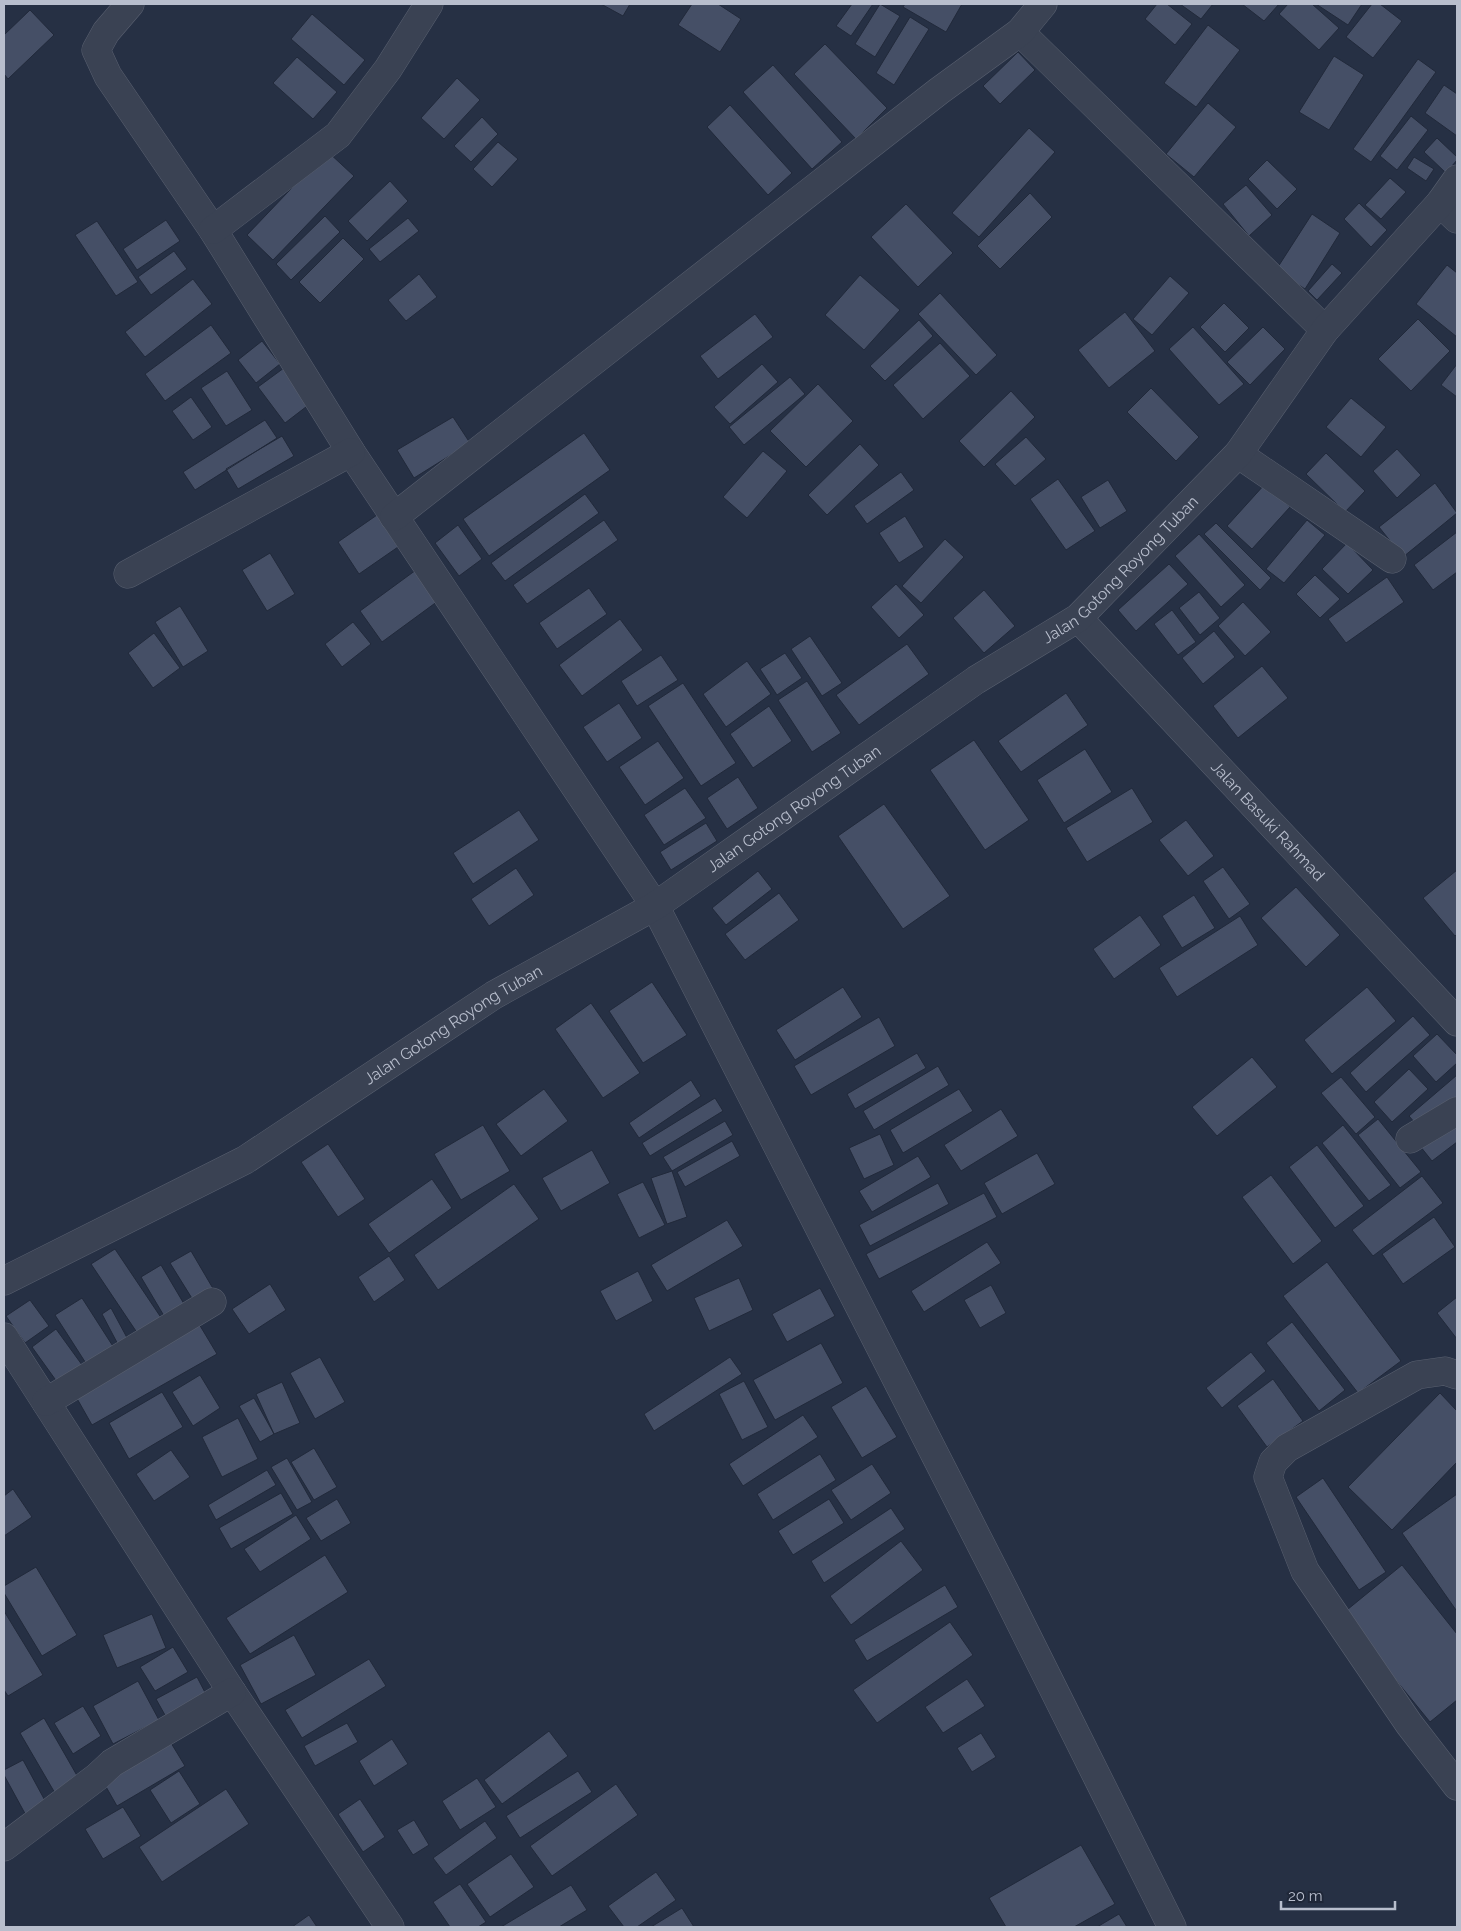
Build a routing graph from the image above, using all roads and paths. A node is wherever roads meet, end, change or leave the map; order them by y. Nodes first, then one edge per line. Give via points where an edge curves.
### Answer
1 (130, 4) edge
2 (429, 4) edge
3 (1042, 4) edge
4 (1020, 32) junction
5 (1457, 179) edge
6 (1448, 211) edge
7 (213, 230) junction
8 (1325, 330) junction
9 (351, 452) junction
10 (1238, 454) junction
11 (394, 517) junction
12 (1392, 559) dead end
13 (128, 574) dead end
14 (1078, 618) junction
15 (655, 906) junction
16 (1457, 1022) edge
17 (1457, 1110) edge
18 (1410, 1139) dead end
19 (4, 1280) edge
20 (212, 1302) dead end
21 (4, 1337) edge
22 (1457, 1375) edge
23 (46, 1402) junction
24 (232, 1692) junction
25 (1457, 1786) edge
26 (4, 1847) edge
27 (390, 1927) edge
28 (1172, 1927) edge

1 - 7 street via 106,32 96,50 108,76
2 - 7 street via 388,70 338,135
3 - 4 street
4 - 8 street
4 - 11 street
5 - 6 street, Jalan Gotong Royong Tuban
6 - 8 street, Jalan Gotong Royong Tuban
7 - 9 street
8 - 10 street, Jalan Gotong Royong Tuban
9 - 11 street
9 - 13 street
10 - 12 street
10 - 14 street, Jalan Gotong Royong Tuban
11 - 15 street
14 - 15 street, Jalan Gotong Royong Tuban via 976,680
14 - 16 street, Jalan Basuki Rahmad
15 - 19 street, Jalan Gotong Royong Tuban via 494,995 244,1160
15 - 28 street via 1002,1584
17 - 18 street
20 - 23 street
21 - 23 street
22 - 25 street via 1445,1371 1417,1375 1287,1448 1273,1462 1268,1477 1305,1571 1409,1724
23 - 24 street
24 - 26 street via 112,1763
24 - 27 street

